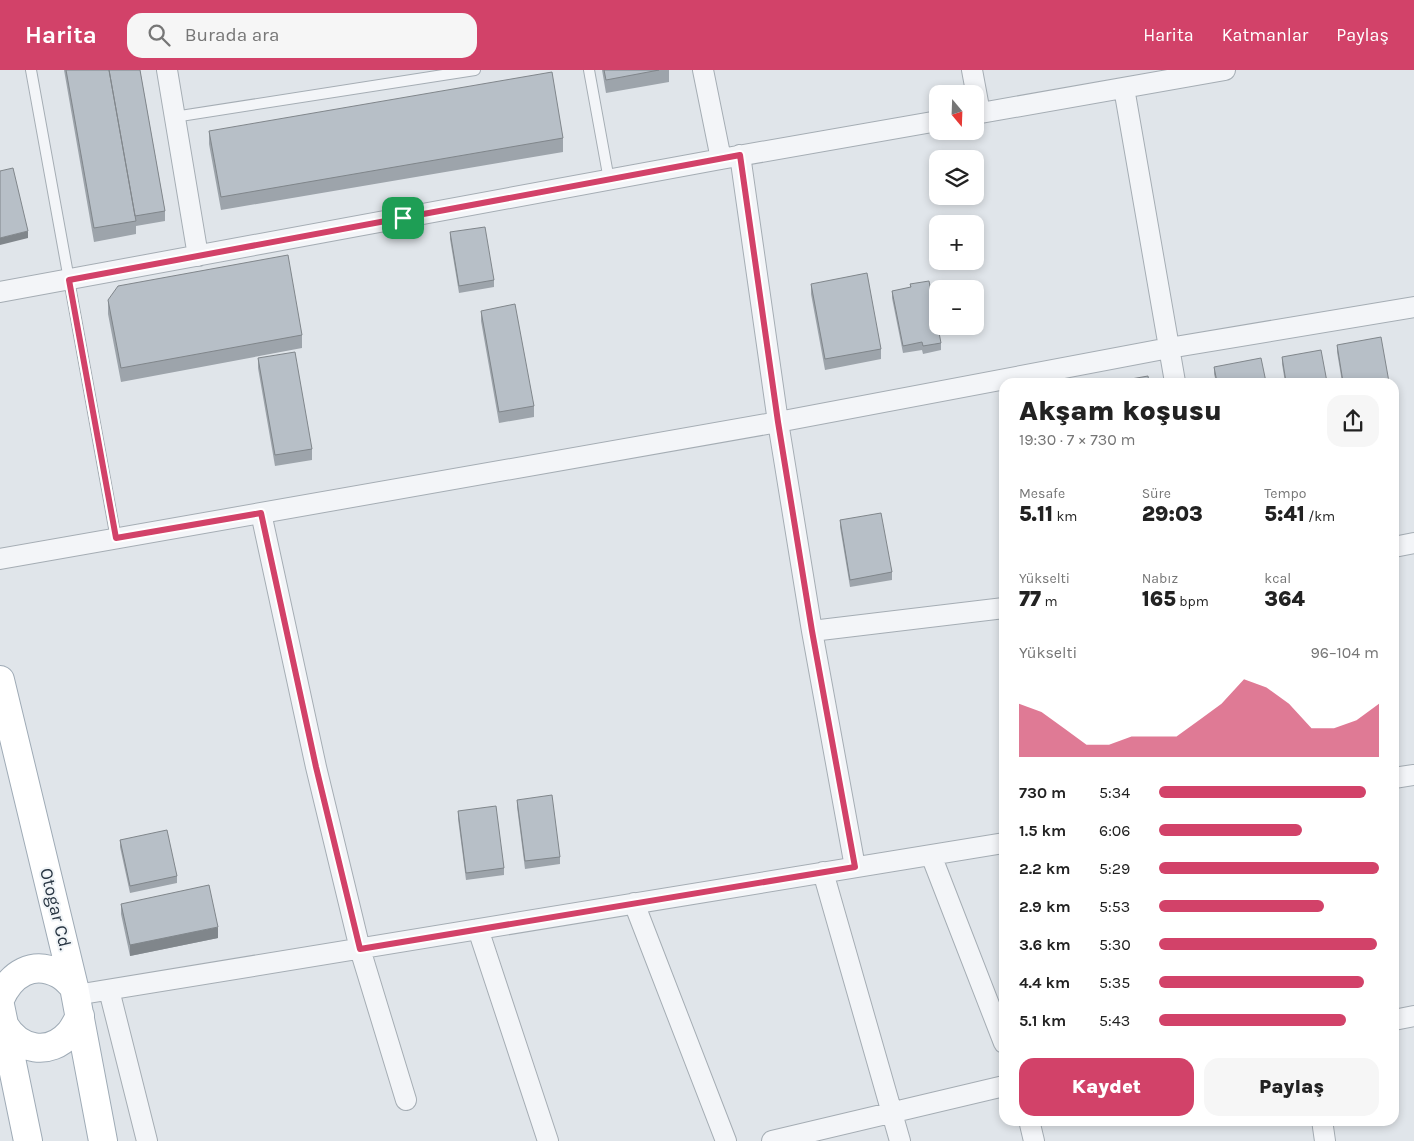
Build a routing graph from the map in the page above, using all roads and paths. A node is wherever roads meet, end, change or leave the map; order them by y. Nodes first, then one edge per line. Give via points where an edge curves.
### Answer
1 (31, 70) edge
2 (166, 70) edge
3 (475, 70) edge
4 (589, 70) edge
5 (703, 70) edge
6 (972, 70) edge
7 (1225, 70) edge
8 (1189, 73) edge
9 (974, 85) edge
10 (1124, 88) junction
11 (984, 113) edge
12 (174, 117) junction
13 (929, 123) edge
14 (731, 157) junction
15 (609, 180) junction
16 (198, 256) junction
17 (69, 280) junction
18 (0, 292) edge
19 (1414, 307) edge
20 (1169, 348) junction
21 (1010, 378) edge
22 (1174, 378) edge
23 (999, 380) edge
24 (778, 422) junction
25 (261, 513) junction
26 (116, 538) junction
27 (1414, 544) edge
28 (1399, 546) edge
29 (0, 559) edge
30 (999, 609) edge
31 (812, 631) junction
32 (0, 680) edge
33 (1414, 775) edge
34 (1399, 777) edge
35 (999, 844) edge
36 (931, 855) junction
37 (855, 867) junction
38 (823, 872) junction
39 (634, 904) junction
40 (478, 929) junction
41 (360, 949) junction
42 (109, 990) junction
43 (0, 999) edge
44 (77, 999) junction
45 (2, 1015) edge
46 (1414, 1016) edge
47 (1399, 1019) edge
48 (999, 1029) edge
49 (999, 1087) edge
50 (406, 1100) dead end
51 (892, 1113) junction
52 (1030, 1126) edge
53 (1323, 1126) edge
54 (28, 1141) edge
55 (103, 1141) edge
56 (146, 1141) edge
57 (548, 1141) edge
58 (726, 1141) edge
59 (772, 1141) edge
60 (900, 1141) edge
61 (1034, 1141) edge
62 (1325, 1141) edge

1 - 17 lane
2 - 12 street
3 - 12 lane
4 - 15 lane
5 - 14 street
6 - 9 street
7 - 8 street
8 - 10 street
10 - 11 street
10 - 20 street
12 - 16 street
13 - 14 street
14 - 15 street
14 - 24 street
15 - 16 street
16 - 17 street
17 - 18 street
17 - 26 lane
19 - 20 street
20 - 21 street
20 - 22 street
23 - 24 street
24 - 25 street
24 - 31 street
25 - 26 street
25 - 41 street via 316,767
26 - 29 street
27 - 28 street
30 - 31 street
31 - 37 street
32 - 44 main road, Otogar Cd.
33 - 34 street
35 - 36 street
36 - 37 street
36 - 48 street
37 - 38 street
38 - 39 street
38 - 51 street
39 - 40 street
39 - 58 street
40 - 41 street
40 - 57 street
41 - 42 street
41 - 50 street
42 - 44 street
42 - 56 street
43 - 44 main road via 13,979 36,969 60,975
44 - 45 main road via 70,1033 48,1047 22,1044 11,1036
44 - 55 main road, Otogar Cd.
45 - 54 main road
46 - 47 street
49 - 51 street
51 - 59 street
51 - 60 street
52 - 61 street
53 - 62 street

